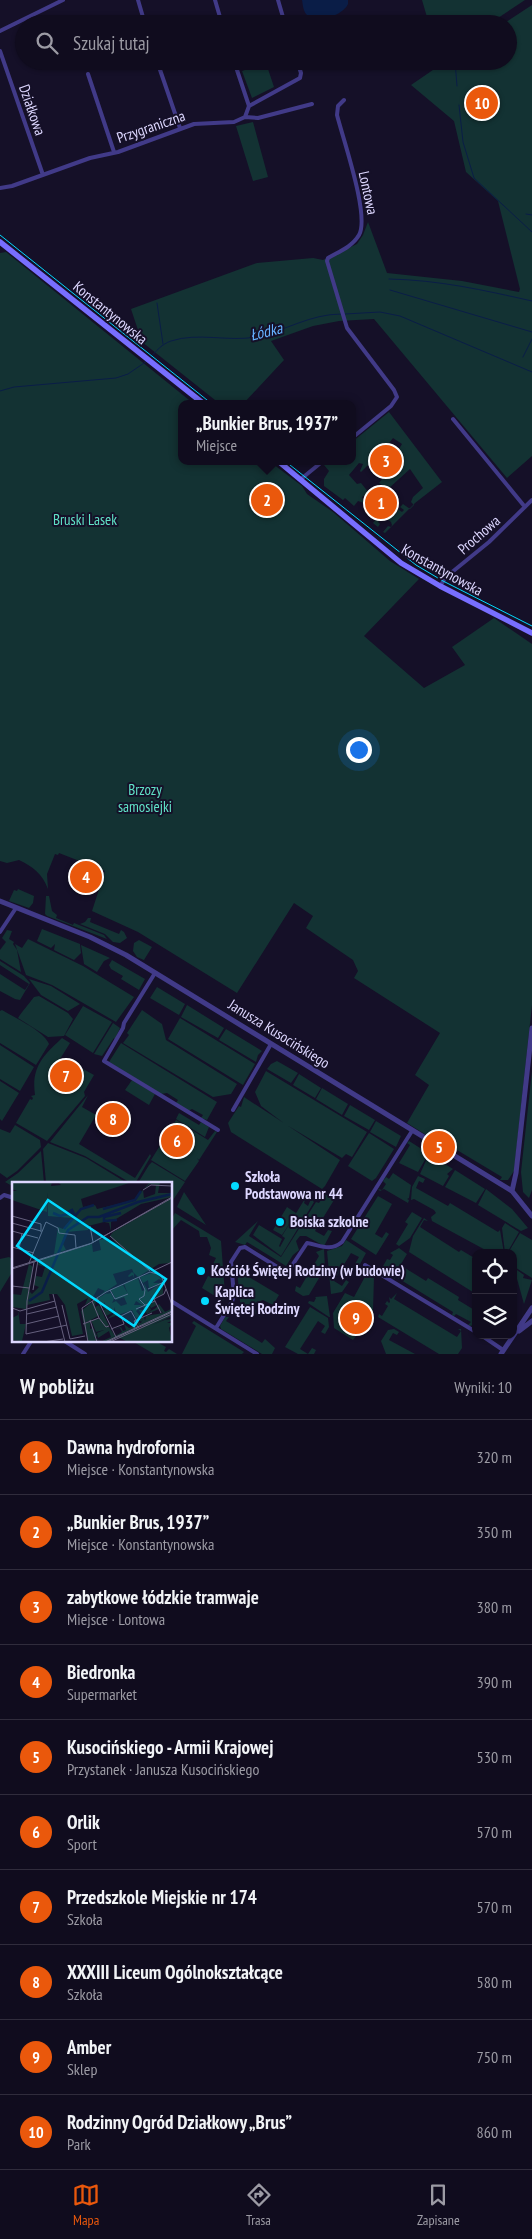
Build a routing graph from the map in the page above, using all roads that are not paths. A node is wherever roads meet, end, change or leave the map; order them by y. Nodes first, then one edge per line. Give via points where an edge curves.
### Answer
1 (64, 0) edge
2 (138, 0) edge
3 (215, 0) edge
4 (278, 0) edge
5 (32, 15) edge
6 (142, 15) edge
7 (219, 15) edge
8 (282, 15) edge
9 (15, 23) edge
10 (0, 30) edge
11 (0, 51) edge
12 (160, 70) edge
13 (237, 70) edge
14 (300, 70) edge
15 (88, 74) dead end
16 (344, 100) dead end
17 (312, 104) dead end
18 (249, 106) junction
19 (245, 117) junction
20 (180, 128) junction
21 (114, 152) junction
22 (43, 175) junction
23 (0, 188) edge
24 (1, 246) edge
25 (199, 400) edge
26 (453, 419) dead end
27 (356, 435) edge
28 (283, 465) edge
29 (318, 465) edge
30 (301, 480) junction
31 (532, 500) edge
32 (525, 507) junction
33 (440, 586) junction
34 (532, 633) edge
35 (0, 901) edge
36 (16, 908) junction
37 (0, 932) edge
38 (155, 973) junction
39 (532, 1028) edge
40 (272, 1044) junction
41 (233, 1110) dead end
42 (218, 1130) dead end
43 (412, 1131) junction
44 (512, 1191) junction
45 (12, 1197) edge
46 (0, 1198) edge
47 (529, 1208) edge
48 (532, 1216) edge
49 (365, 1265) dead end
50 (172, 1301) edge
51 (532, 1308) edge
52 (532, 1321) edge
53 (216, 1328) junction
54 (472, 1330) edge
55 (517, 1330) edge
56 (517, 1333) edge
57 (486, 1339) edge
58 (511, 1339) edge
59 (31, 1342) edge
60 (66, 1342) edge
61 (502, 1352) edge
62 (23, 1354) edge
63 (85, 1354) edge
64 (257, 1354) edge

1 - 5 street
2 - 6 street
3 - 7 street
4 - 8 street
9 - 10 street
11 - 22 street, Działkowa
12 - 20 street
13 - 18 street
14 - 18 street via 300,78
15 - 21 street
16 - 27 street, Lontowa via 338,106 337,115 363,218 353,243 328,258 344,320 352,337 394,390 396,397 391,406
17 - 19 street, Przygraniczna via 258,118
18 - 19 street
19 - 20 street, Przygraniczna via 234,122
20 - 21 street, Przygraniczna
21 - 22 street, Przygraniczna
22 - 23 street, Przygraniczna
24 - 25 main road, Konstantynowska
26 - 32 street
28 - 30 main road, Konstantynowska
29 - 30 street
30 - 33 main road, Konstantynowska via 393,557
31 - 32 street, Prochowa
32 - 33 street, Prochowa via 446,577
33 - 34 main road, Konstantynowska
35 - 36 street, Janusza Kusocińskiego
36 - 37 street
36 - 38 street, Janusza Kusocińskiego via 100,942
38 - 40 street, Janusza Kusocińskiego
38 - 42 street via 104,1061
39 - 44 street
40 - 41 street
40 - 43 street, Janusza Kusocińskiego
43 - 44 street, Janusza Kusocińskiego
43 - 53 street via 337,1246 319,1247 307,1243 287,1273 245,1247 240,1248 231,1263 232,1302
44 - 47 street, Janusza Kusocińskiego
45 - 46 street via 4,1195
47 - 48 street, Janusza Kusocińskiego
49 - 54 street
50 - 53 street
51 - 55 street
52 - 56 street
53 - 64 street
57 - 61 street
58 - 61 street
59 - 62 street
60 - 63 street

